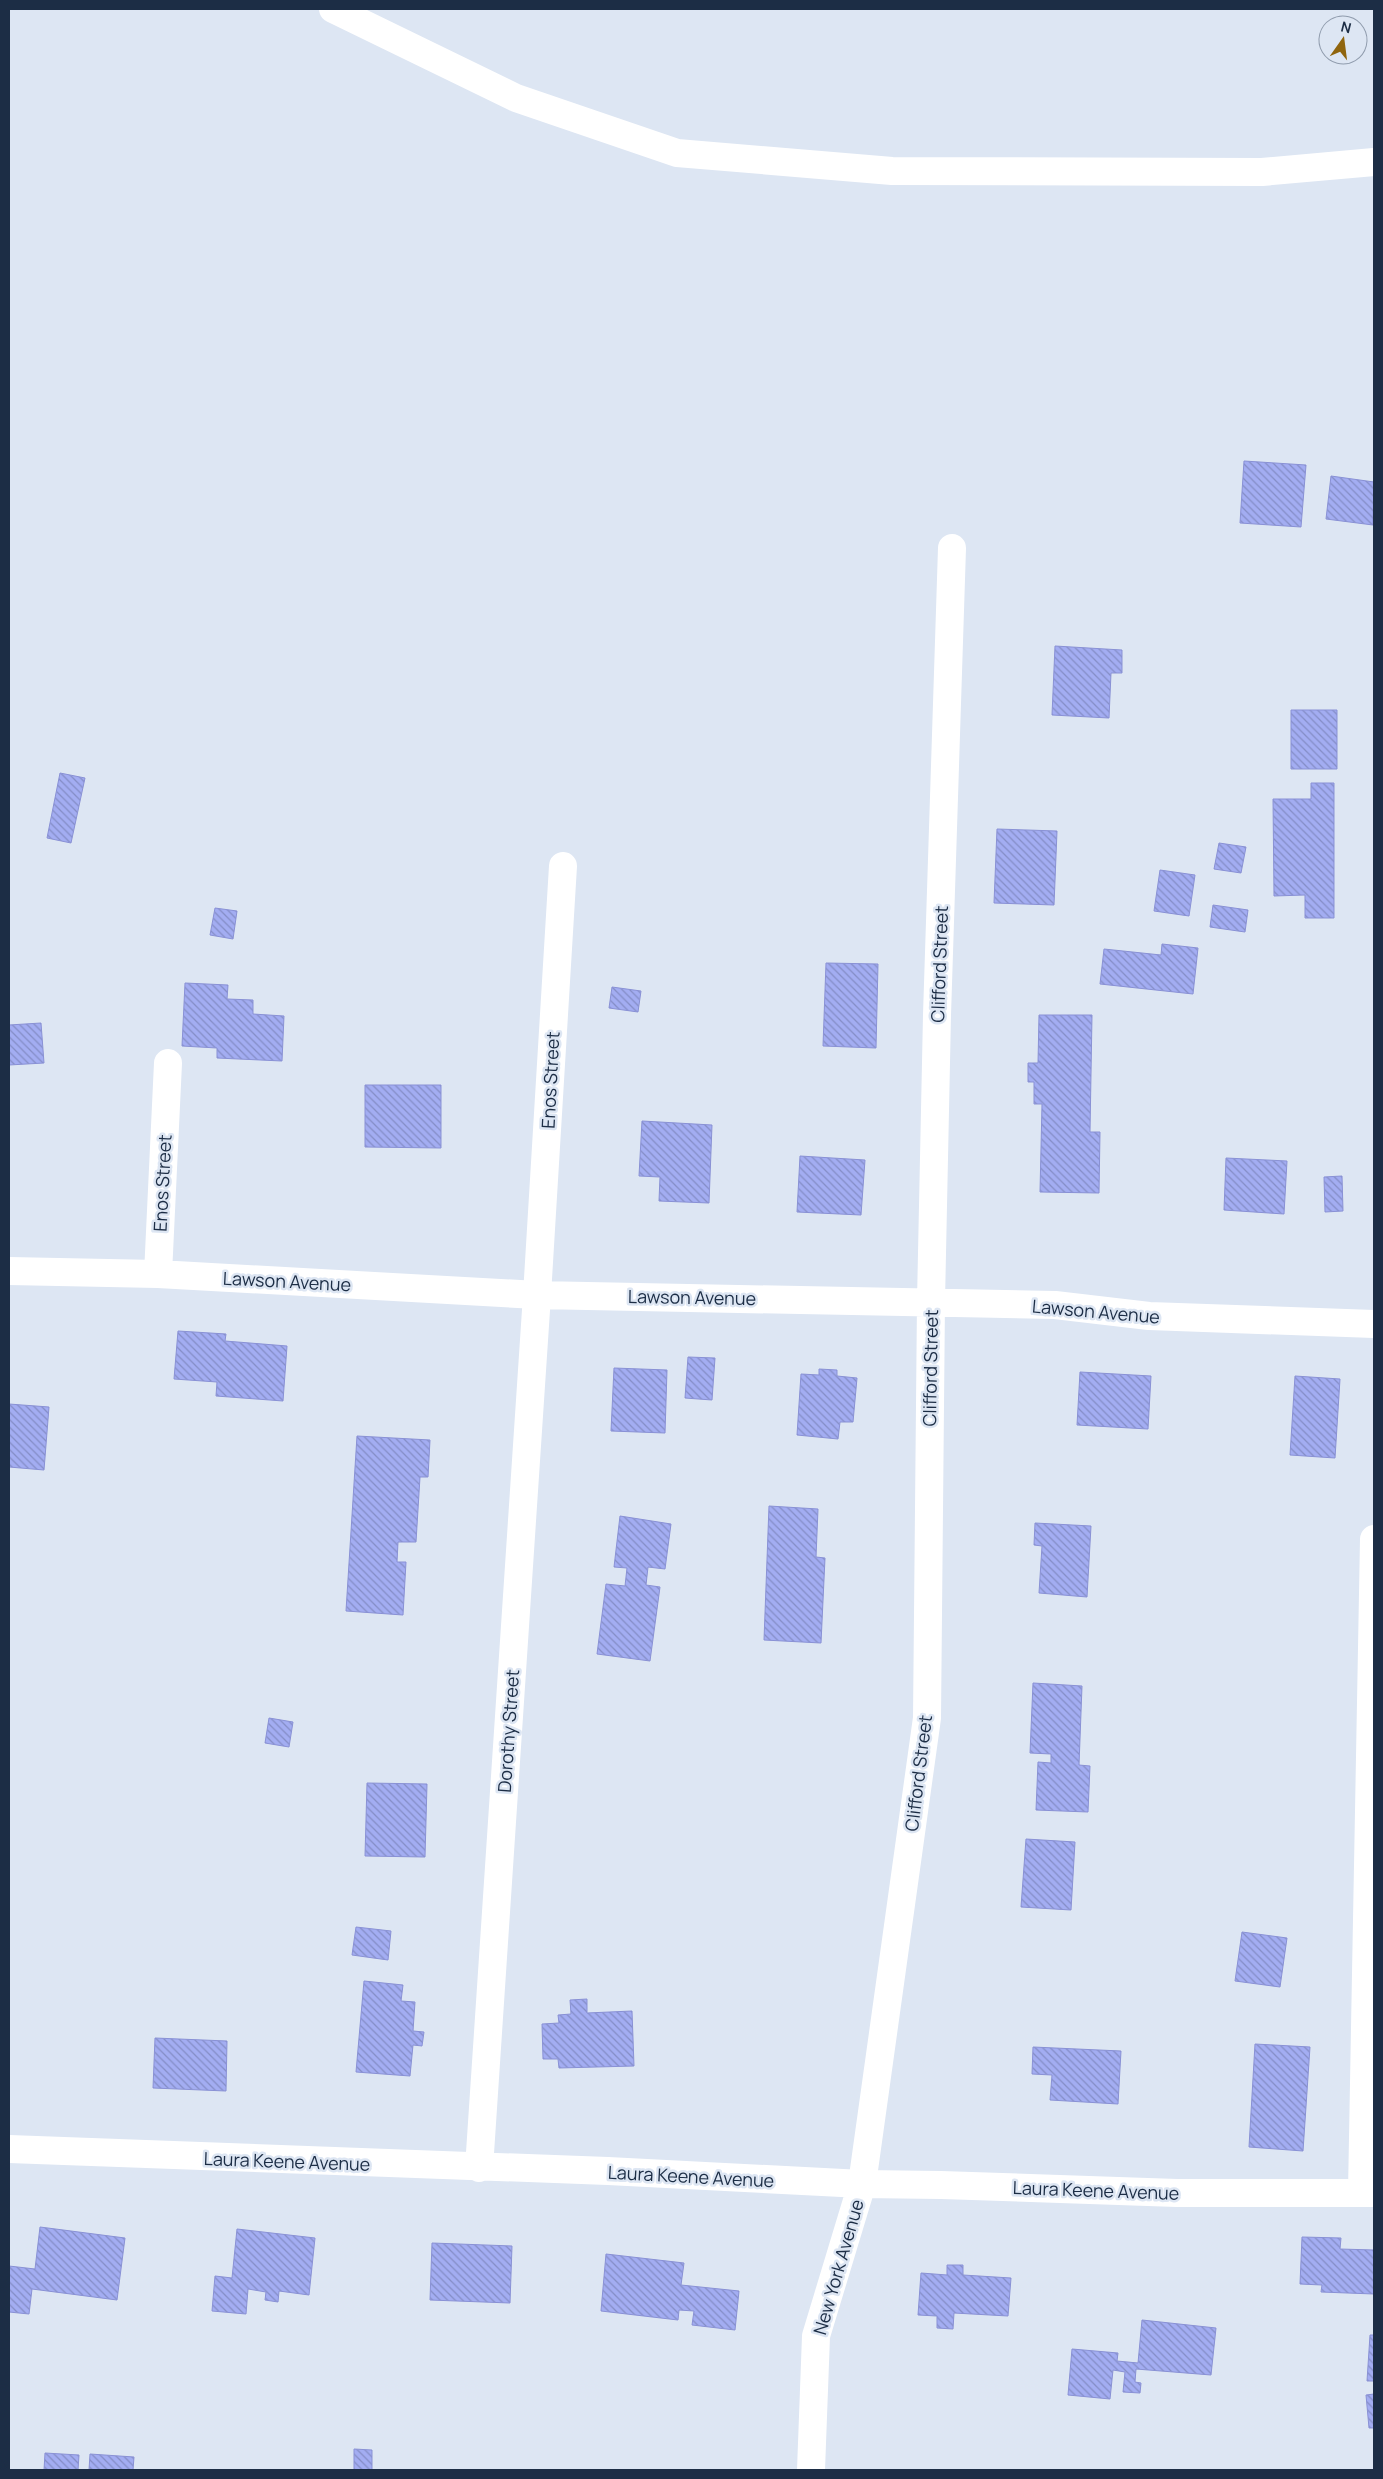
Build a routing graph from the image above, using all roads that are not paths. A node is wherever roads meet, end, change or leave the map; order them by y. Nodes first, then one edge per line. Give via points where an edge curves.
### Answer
1 (333, 9) edge
2 (1374, 162) edge
3 (952, 548) dead end
4 (563, 866) dead end
5 (168, 1063) dead end
6 (9, 1271) edge
7 (158, 1274) junction
8 (537, 1294) junction
9 (931, 1301) junction
10 (1374, 1324) edge
11 (1374, 1538) edge
12 (9, 2149) edge
13 (479, 2168) junction
14 (862, 2184) junction
15 (1368, 2192) edge
16 (811, 2470) edge

1 - 2 street via 516,98 677,152 892,171 1262,172
3 - 9 street, Clifford Street
4 - 8 street, Enos Street
5 - 7 street, Enos Street
6 - 7 street, Lawson Avenue
7 - 8 street, Lawson Avenue
8 - 9 street, Lawson Avenue
8 - 13 street, Dorothy Street
9 - 10 street, Lawson Avenue via 1056,1306 1149,1316
9 - 14 street, Clifford Street via 927,1718
11 - 15 street
12 - 13 street, Laura Keene Avenue
13 - 14 street, Laura Keene Avenue
14 - 15 street, Laura Keene Avenue via 1177,2193
14 - 16 street, New York Avenue via 816,2336

